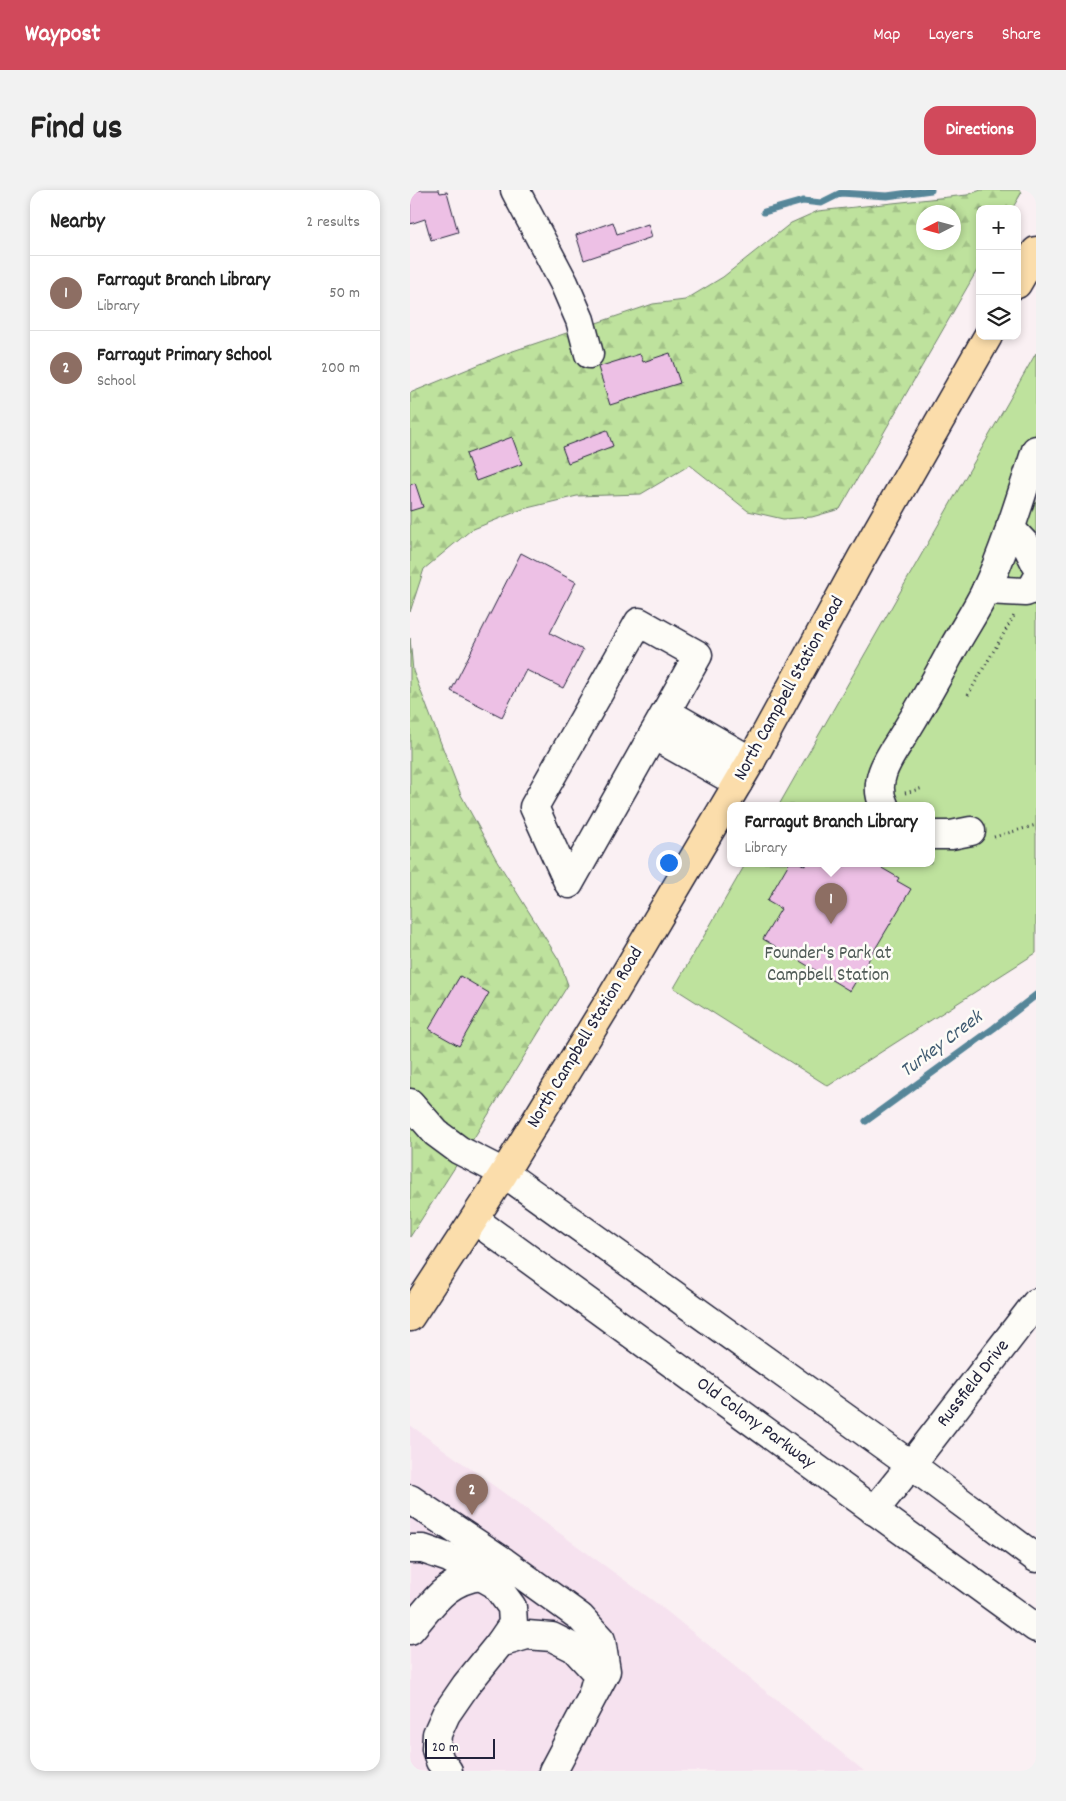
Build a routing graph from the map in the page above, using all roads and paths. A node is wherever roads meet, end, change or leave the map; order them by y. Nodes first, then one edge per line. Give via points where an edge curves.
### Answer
1 (515, 190) edge
2 (1036, 252) edge
3 (1021, 277) edge
4 (986, 340) edge
5 (590, 354) dead end
6 (1036, 450) edge
7 (1010, 528) junction
8 (1036, 564) edge
9 (1036, 581) edge
10 (986, 590) junction
11 (1017, 614) dead end
12 (968, 695) dead end
13 (659, 724) junction
14 (744, 772) junction
15 (882, 802) edge
16 (1036, 825) edge
17 (935, 835) edge
18 (979, 835) joint
19 (410, 1103) edge
20 (504, 1173) junction
21 (474, 1220) junction
22 (1036, 1303) edge
23 (410, 1317) edge
24 (911, 1465) junction
25 (410, 1499) edge
26 (874, 1511) junction
27 (410, 1549) edge
28 (1036, 1558) edge
29 (481, 1576) junction
30 (1036, 1628) edge
31 (410, 1630) edge
32 (500, 1643) junction
33 (591, 1701) junction
34 (448, 1771) edge
35 (553, 1771) edge

1 - 5 street via 564,283
2 - 3 main road
4 - 14 main road, North Campbell Station Road
6 - 7 street
7 - 8 street via 1027,546
7 - 10 street
9 - 10 street via 1026,592
10 - 15 street via 890,756 881,775 879,788
11 - 12 path via 1008,624
13 - 13 street via 698,655 638,622 534,807 569,884
13 - 14 street
14 - 20 main road, North Campbell Station Road
16 - 18 path
17 - 18 street
19 - 20 street via 436,1132 459,1150
20 - 21 main road, North Campbell Station Road
20 - 24 street
21 - 23 main road, North Campbell Station Road
21 - 26 street, Old Colony Parkway
22 - 24 street, Russfield Drive
24 - 26 street, Russfield Drive
24 - 28 street
25 - 33 street via 565,1606 596,1634 601,1640 606,1671
26 - 30 street, Old Colony Parkway
27 - 29 street via 423,1549 440,1555
29 - 31 street via 460,1580 444,1590
29 - 32 street via 495,1584 512,1607 513,1624
32 - 33 street via 527,1634 552,1637 574,1648 598,1674
32 - 34 street via 466,1685 437,1734 436,1749
33 - 35 street

